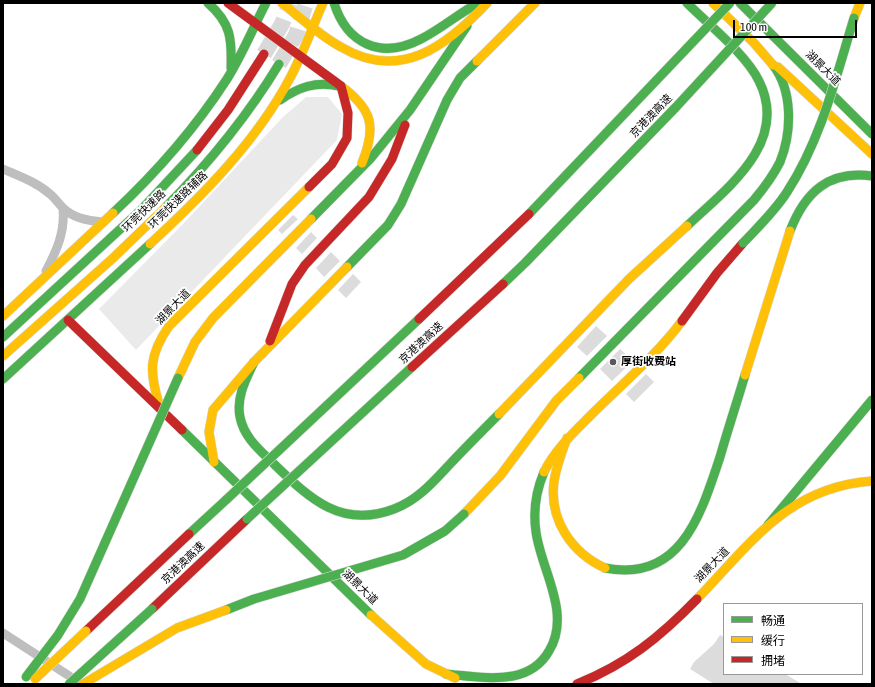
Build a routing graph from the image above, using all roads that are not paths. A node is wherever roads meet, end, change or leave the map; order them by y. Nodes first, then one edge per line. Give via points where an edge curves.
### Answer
1 (208, 3) edge
2 (228, 3) edge
3 (266, 3) edge
4 (282, 3) edge
5 (323, 3) edge
6 (334, 3) edge
7 (478, 3) edge
8 (487, 3) edge
9 (535, 3) edge
10 (686, 3) edge
11 (712, 3) edge
12 (730, 3) edge
13 (740, 3) edge
14 (772, 3) edge
15 (860, 3) edge
16 (257, 23) junction
17 (313, 26) junction
18 (467, 26) junction
19 (264, 54) tunnel mouth
20 (301, 55) junction
21 (767, 57) junction
22 (280, 64) tunnel mouth
23 (230, 70) junction
24 (341, 86) junction
25 (274, 106) junction
26 (410, 110) junction
27 (872, 134) edge
28 (872, 154) edge
29 (3, 169) edge
30 (359, 170) junction
31 (872, 176) edge
32 (63, 208) junction
33 (103, 222) junction
34 (40, 283) junction
35 (3, 316) edge
36 (68, 320) junction
37 (3, 338) edge
38 (262, 354) junction
39 (3, 356) edge
40 (254, 362) junction
41 (3, 379) edge
42 (872, 400) edge
43 (160, 407) junction
44 (567, 438) junction
45 (214, 462) junction
46 (872, 481) edge
47 (768, 525) junction
48 (3, 634) edge
49 (446, 674) junction
50 (27, 682) edge
51 (69, 684) edge
52 (82, 684) edge
53 (470, 684) edge
54 (577, 684) edge

1 - 23 main road via 219,12 230,30
2 - 16 main road
3 - 16 main road
4 - 17 main road
5 - 17 main road, 环莞快速路辅路
6 - 7 main road via 347,32 360,42 374,47 392,48 413,43
8 - 18 main road
9 - 38 main road via 466,71 453,88 402,204 388,225
10 - 40 main road via 740,55 759,80 765,96 766,113 765,132 759,148 741,175 629,279 418,497 395,510 368,516 342,513 317,503 306,495 259,449 243,428 239,406 240,393
11 - 21 main road
12 - 50 main road, 京港澳高速, bridge via 512,232 86,631
13 - 27 main road, 湖景大道
14 - 51 main road, 京港澳高速, bridge via 676,107 525,263
15 - 44 main road, bridge via 818,127 792,186 721,267 671,336
16 - 20 main road
16 - 23 main road
17 - 18 main road via 331,40 363,57 399,60 423,55 435,49
17 - 20 main road, 环莞快速路辅路
18 - 26 main road
19 - 37 main road, 环莞快速路 via 239,97 180,170
20 - 24 main road
20 - 25 main road, 环莞快速路辅路
21 - 28 main road
21 - 52 main road, bridge via 782,81 788,112 785,145 768,183 556,401 500,476 464,514 445,531 403,555 267,595 177,628
22 - 39 main road, 环莞快速路 via 235,130 188,184 100,270
23 - 33 main road via 216,95 185,138 149,180
24 - 25 main road via 323,83 303,86 293,90
24 - 30 main road via 359,100 367,112 370,135 368,150
24 - 43 main road, 湖景大道 via 347,105 347,138 332,164 161,336 155,347 150,368
25 - 36 main road, 环莞快速路辅路 via 242,149 196,201
26 - 30 main road
26 - 38 main road via 392,159 369,197 305,265 292,284 285,298 278,325
29 - 32 street via 28,180 50,194
30 - 50 main road, bridge via 213,318 195,342 80,599
31 - 44 main road via 852,175 838,178 817,188 804,202 784,250 707,496 690,532 671,553 659,562 643,568 615,570 588,560 570,544 558,523 553,497 556,470
32 - 33 street via 82,219
32 - 34 street via 61,240
33 - 34 main road
34 - 35 main road
36 - 41 main road, 环莞快速路辅路
36 - 43 main road
38 - 40 main road
40 - 45 main road via 213,410 209,432
42 - 47 main road
43 - 45 main road, 湖景大道
44 - 49 main road via 545,469 540,480 536,503 537,538 557,615 552,648 530,671 516,675 488,677
45 - 49 main road, 湖景大道 via 389,632 426,664
46 - 47 main road, 湖景大道 via 849,483 807,497
47 - 54 main road, 湖景大道 via 666,630 615,666
48 - 52 street
49 - 53 main road, 湖景大道

